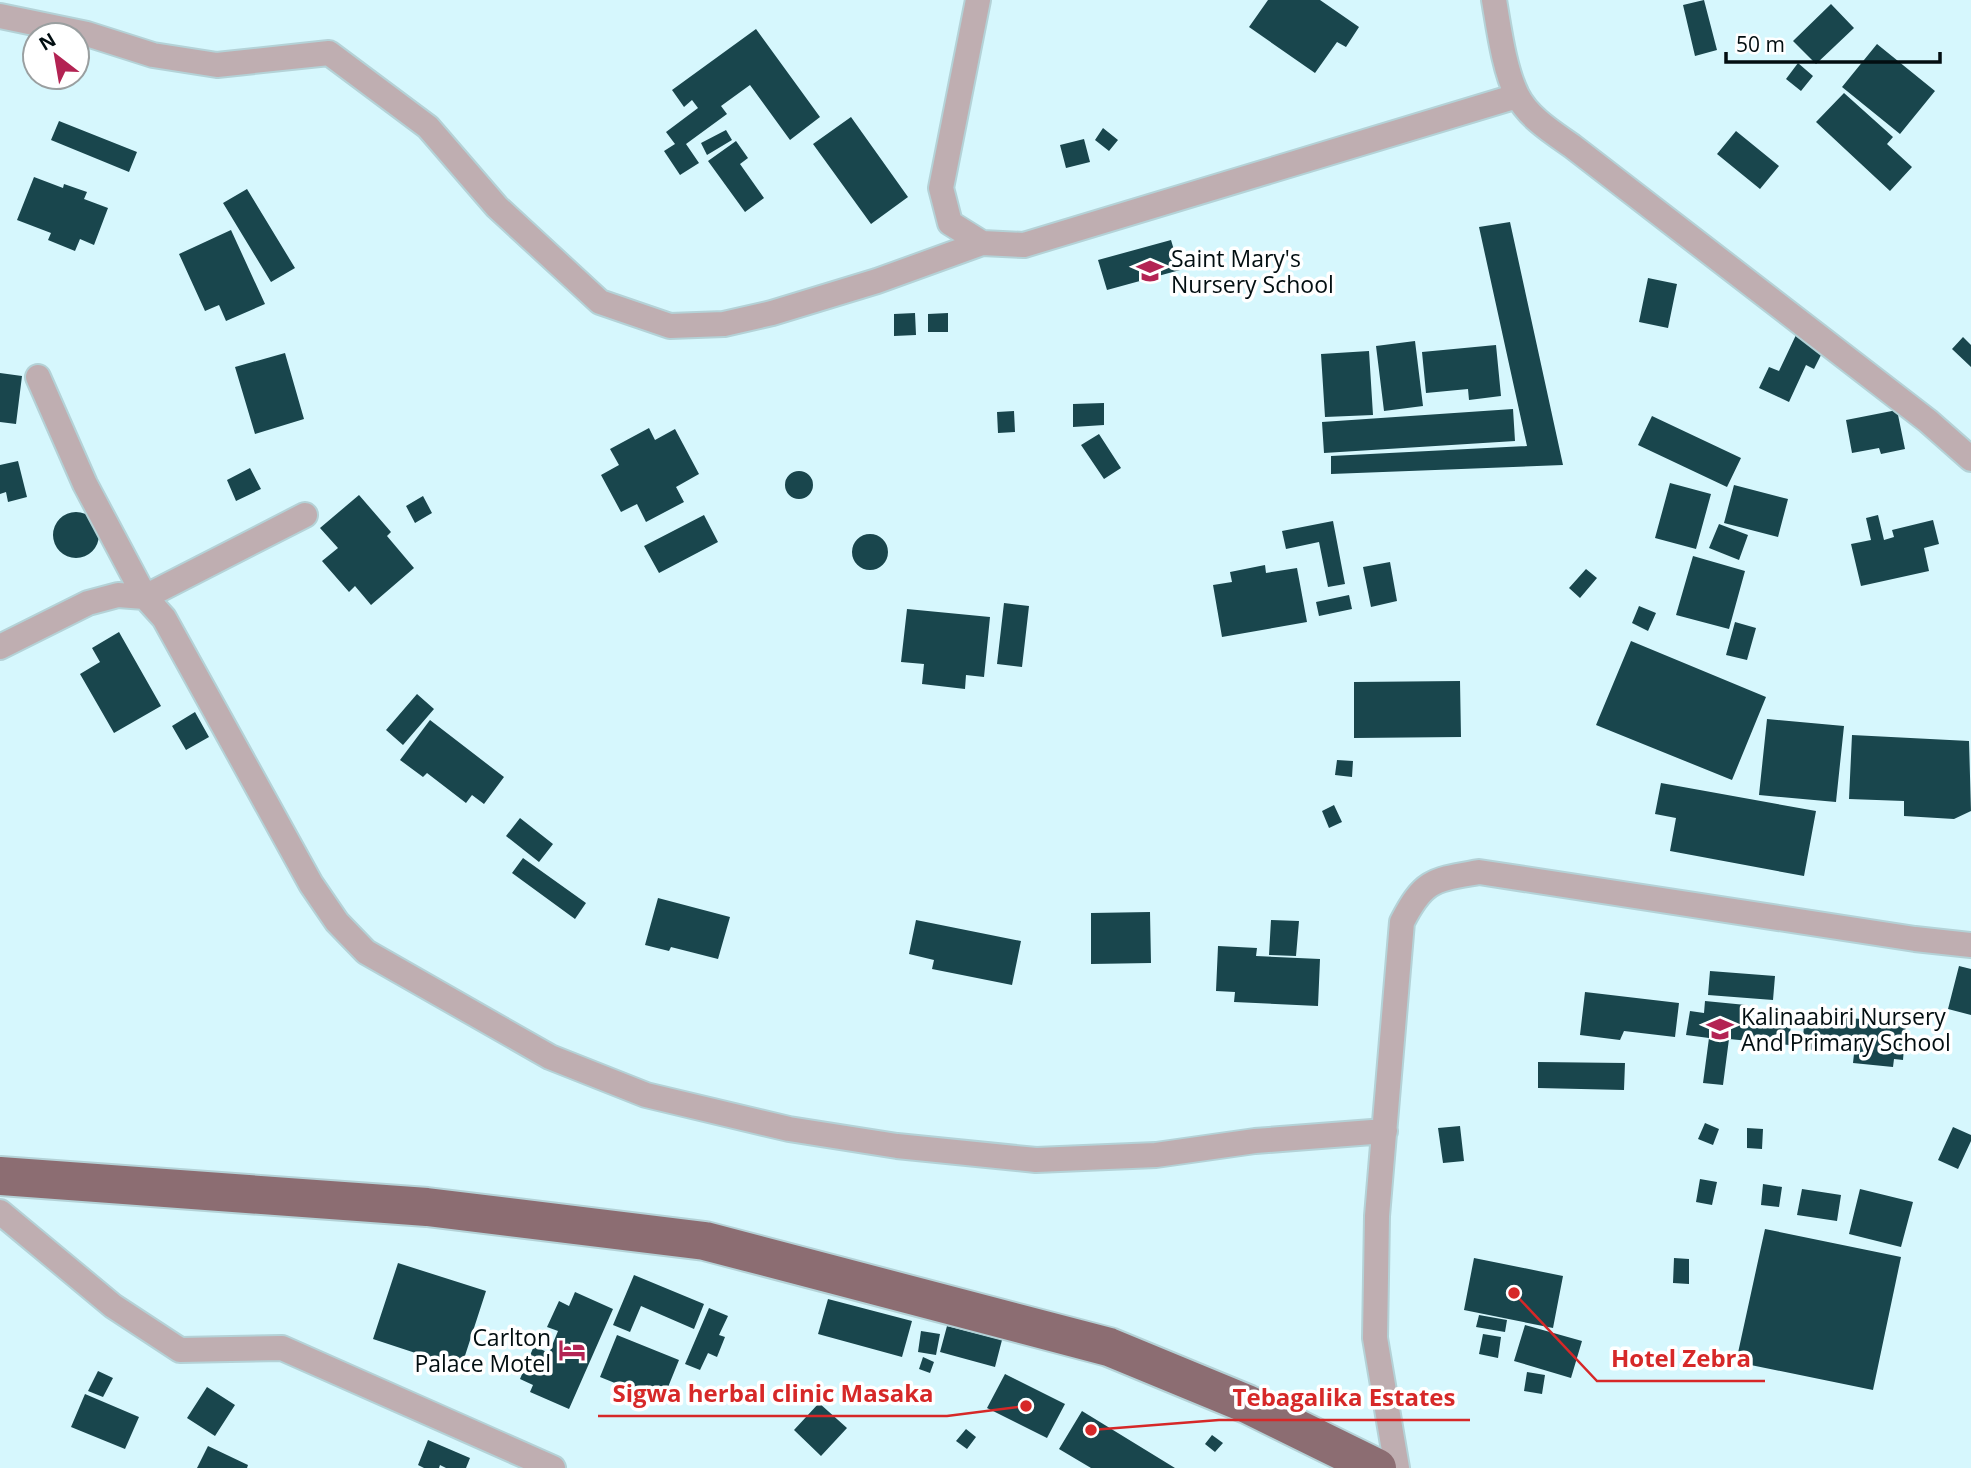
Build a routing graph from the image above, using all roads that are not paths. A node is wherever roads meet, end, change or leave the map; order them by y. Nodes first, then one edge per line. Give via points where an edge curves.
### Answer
1 (978, 0) edge
2 (1494, 0) edge
3 (0, 16) edge
4 (1517, 96) junction
5 (982, 243) junction
6 (38, 377) dead end
7 (1971, 459) edge
8 (305, 514) dead end
9 (145, 597) junction
10 (0, 647) edge
11 (1971, 945) edge
12 (1385, 1131) junction
13 (0, 1177) edge
14 (0, 1212) edge
15 (554, 1468) edge
16 (1377, 1468) edge
17 (1397, 1468) edge

1 - 5 street via 941,188 950,223
2 - 4 street
3 - 5 street via 87,34 153,55 217,65 329,53 428,127 497,207 600,302 670,326 724,324 772,313
4 - 5 street via 1024,245
4 - 7 street via 1544,127 1928,421
6 - 9 street via 85,484
8 - 9 street
9 - 10 street via 118,596 88,603
9 - 12 street via 164,618 337,922 366,953 550,1057 646,1095 789,1129 1036,1160 1156,1155 1255,1141
11 - 12 street via 1479,872 1436,880 1413,901 1402,922
12 - 17 street via 1377,1216 1375,1338
13 - 16 highway via 427,1207 705,1241 1109,1347 1247,1404
14 - 15 street via 113,1306 180,1350 282,1348

